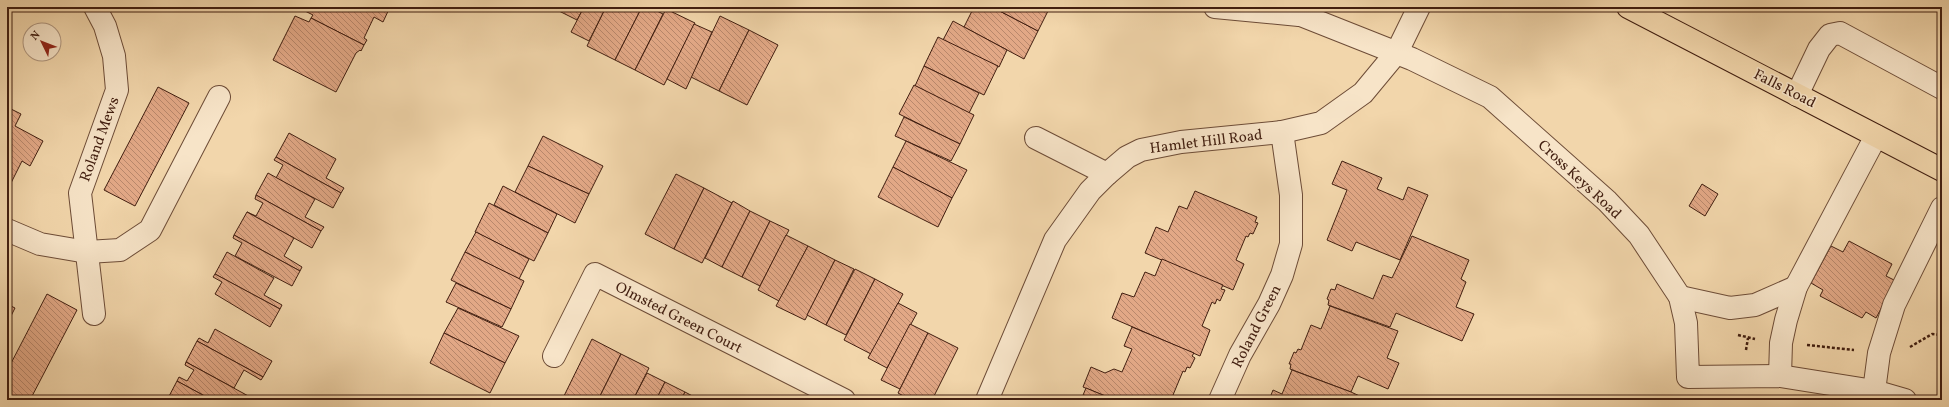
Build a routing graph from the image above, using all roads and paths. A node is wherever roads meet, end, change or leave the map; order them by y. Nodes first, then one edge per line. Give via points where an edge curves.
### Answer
1 (94, 7) edge
2 (1215, 7) edge
3 (1419, 7) edge
4 (1628, 7) edge
5 (1292, 11) edge
6 (1397, 52) junction
7 (1942, 88) edge
8 (1797, 94) junction
9 (219, 96) dead end
10 (1282, 132) junction
11 (1876, 136) junction
12 (1036, 138) dead end
13 (1942, 170) edge
14 (1107, 174) junction
15 (1942, 208) edge
16 (7, 230) edge
17 (87, 252) junction
18 (1796, 287) junction
19 (1680, 297) junction
20 (94, 314) dead end
21 (1942, 335) edge
22 (1800, 344) dead end
23 (1859, 350) dead end
24 (1904, 351) dead end
25 (554, 356) dead end
26 (1780, 376) junction
27 (1874, 392) junction
28 (844, 400) edge
29 (987, 400) edge
30 (1220, 400) edge
31 (1905, 400) edge

1 - 17 street, Roland Mews via 105,26 114,56 117,90 80,193
2 - 5 street, Cross Keys Road
3 - 6 street, Hamlet Hill Road
4 - 8 main road, Falls Road
5 - 6 street, Cross Keys Road
6 - 10 street, Hamlet Hill Road via 1363,93 1321,123
6 - 19 street, Cross Keys Road via 1490,97 1606,201 1639,235
7 - 8 street via 1840,33 1830,35 1819,49
8 - 11 main road, Falls Road
9 - 17 street via 150,230 120,250
10 - 14 street, Hamlet Hill Road via 1182,142 1141,150 1126,157
10 - 30 street, Roland Green via 1291,195 1291,244 1282,275 1269,304 1240,354
11 - 13 main road, Falls Road
11 - 18 street
12 - 14 street
14 - 29 street, Hamlet Hill Road via 1090,191 1055,240
15 - 27 street via 1894,305 1879,352
16 - 17 street via 40,244
17 - 20 street, Roland Mews
18 - 19 street via 1755,305 1730,308
18 - 26 street via 1781,343
19 - 26 street, Cross Keys Road via 1686,323 1688,377
21 - 24 path via 1932,334
22 - 23 path
25 - 28 street, Olmsted Green Court via 595,274
26 - 27 street, Cross Keys Road
27 - 31 street, Cross Keys Road

